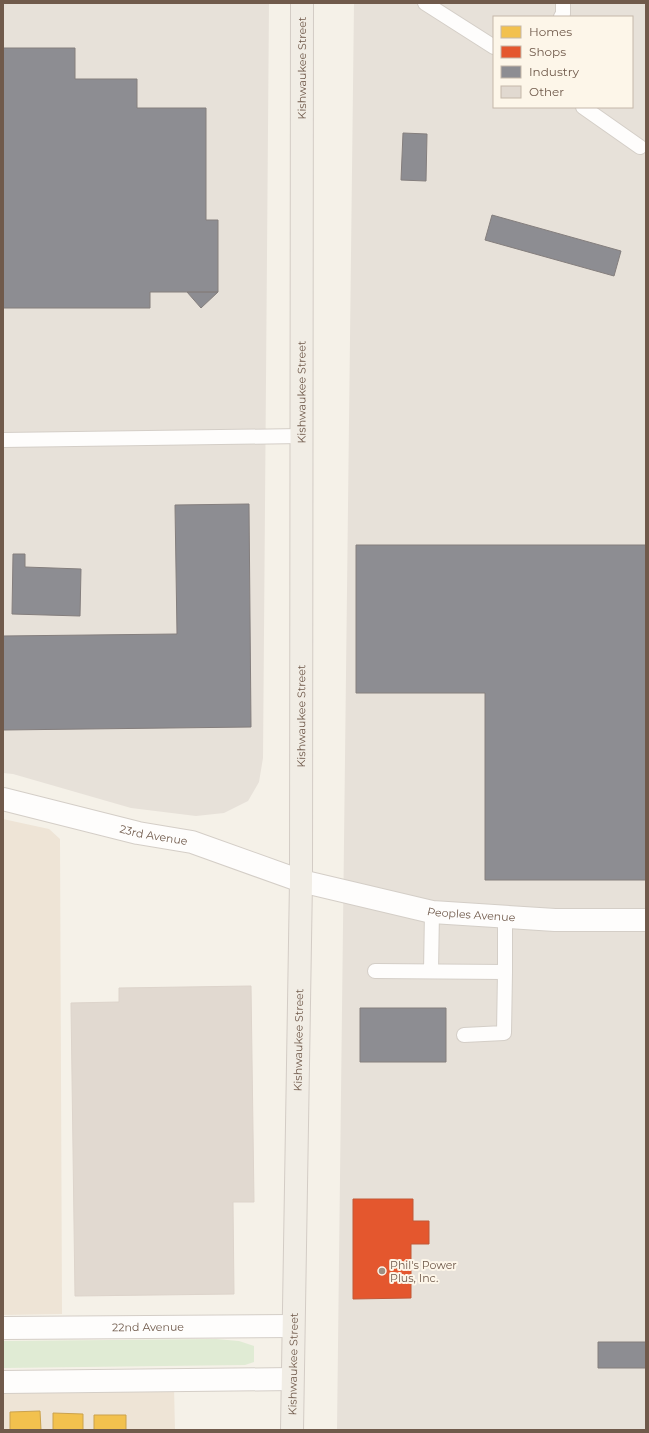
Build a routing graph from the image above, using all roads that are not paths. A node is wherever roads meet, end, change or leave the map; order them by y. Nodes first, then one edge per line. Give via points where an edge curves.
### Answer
1 (302, 3) edge
2 (425, 3) edge
3 (564, 3) edge
4 (563, 16) edge
5 (493, 46) edge
6 (584, 108) edge
7 (640, 147) dead end
8 (301, 436) junction
9 (3, 440) edge
10 (3, 799) edge
11 (301, 881) junction
12 (432, 912) junction
13 (505, 917) junction
14 (646, 920) edge
15 (375, 971) dead end
16 (431, 971) junction
17 (505, 972) junction
18 (464, 1035) dead end
19 (293, 1326) junction
20 (3, 1328) edge
21 (292, 1379) junction
22 (3, 1382) edge
23 (292, 1430) edge

1 - 8 main road, Kishwaukee Street
2 - 5 lane
3 - 4 lane
6 - 7 lane
8 - 9 lane
8 - 11 main road, Kishwaukee Street
10 - 11 street, 23rd Avenue via 138,833 192,842
11 - 12 street, Peoples Avenue
11 - 19 main road, Kishwaukee Street
12 - 13 street, Peoples Avenue
12 - 16 lane
13 - 14 street, Peoples Avenue
13 - 17 lane
15 - 16 lane
16 - 17 lane
17 - 18 lane via 504,1033
19 - 20 street, 22nd Avenue
19 - 21 main road, Kishwaukee Street
21 - 22 street
21 - 23 main road, Kishwaukee Street

